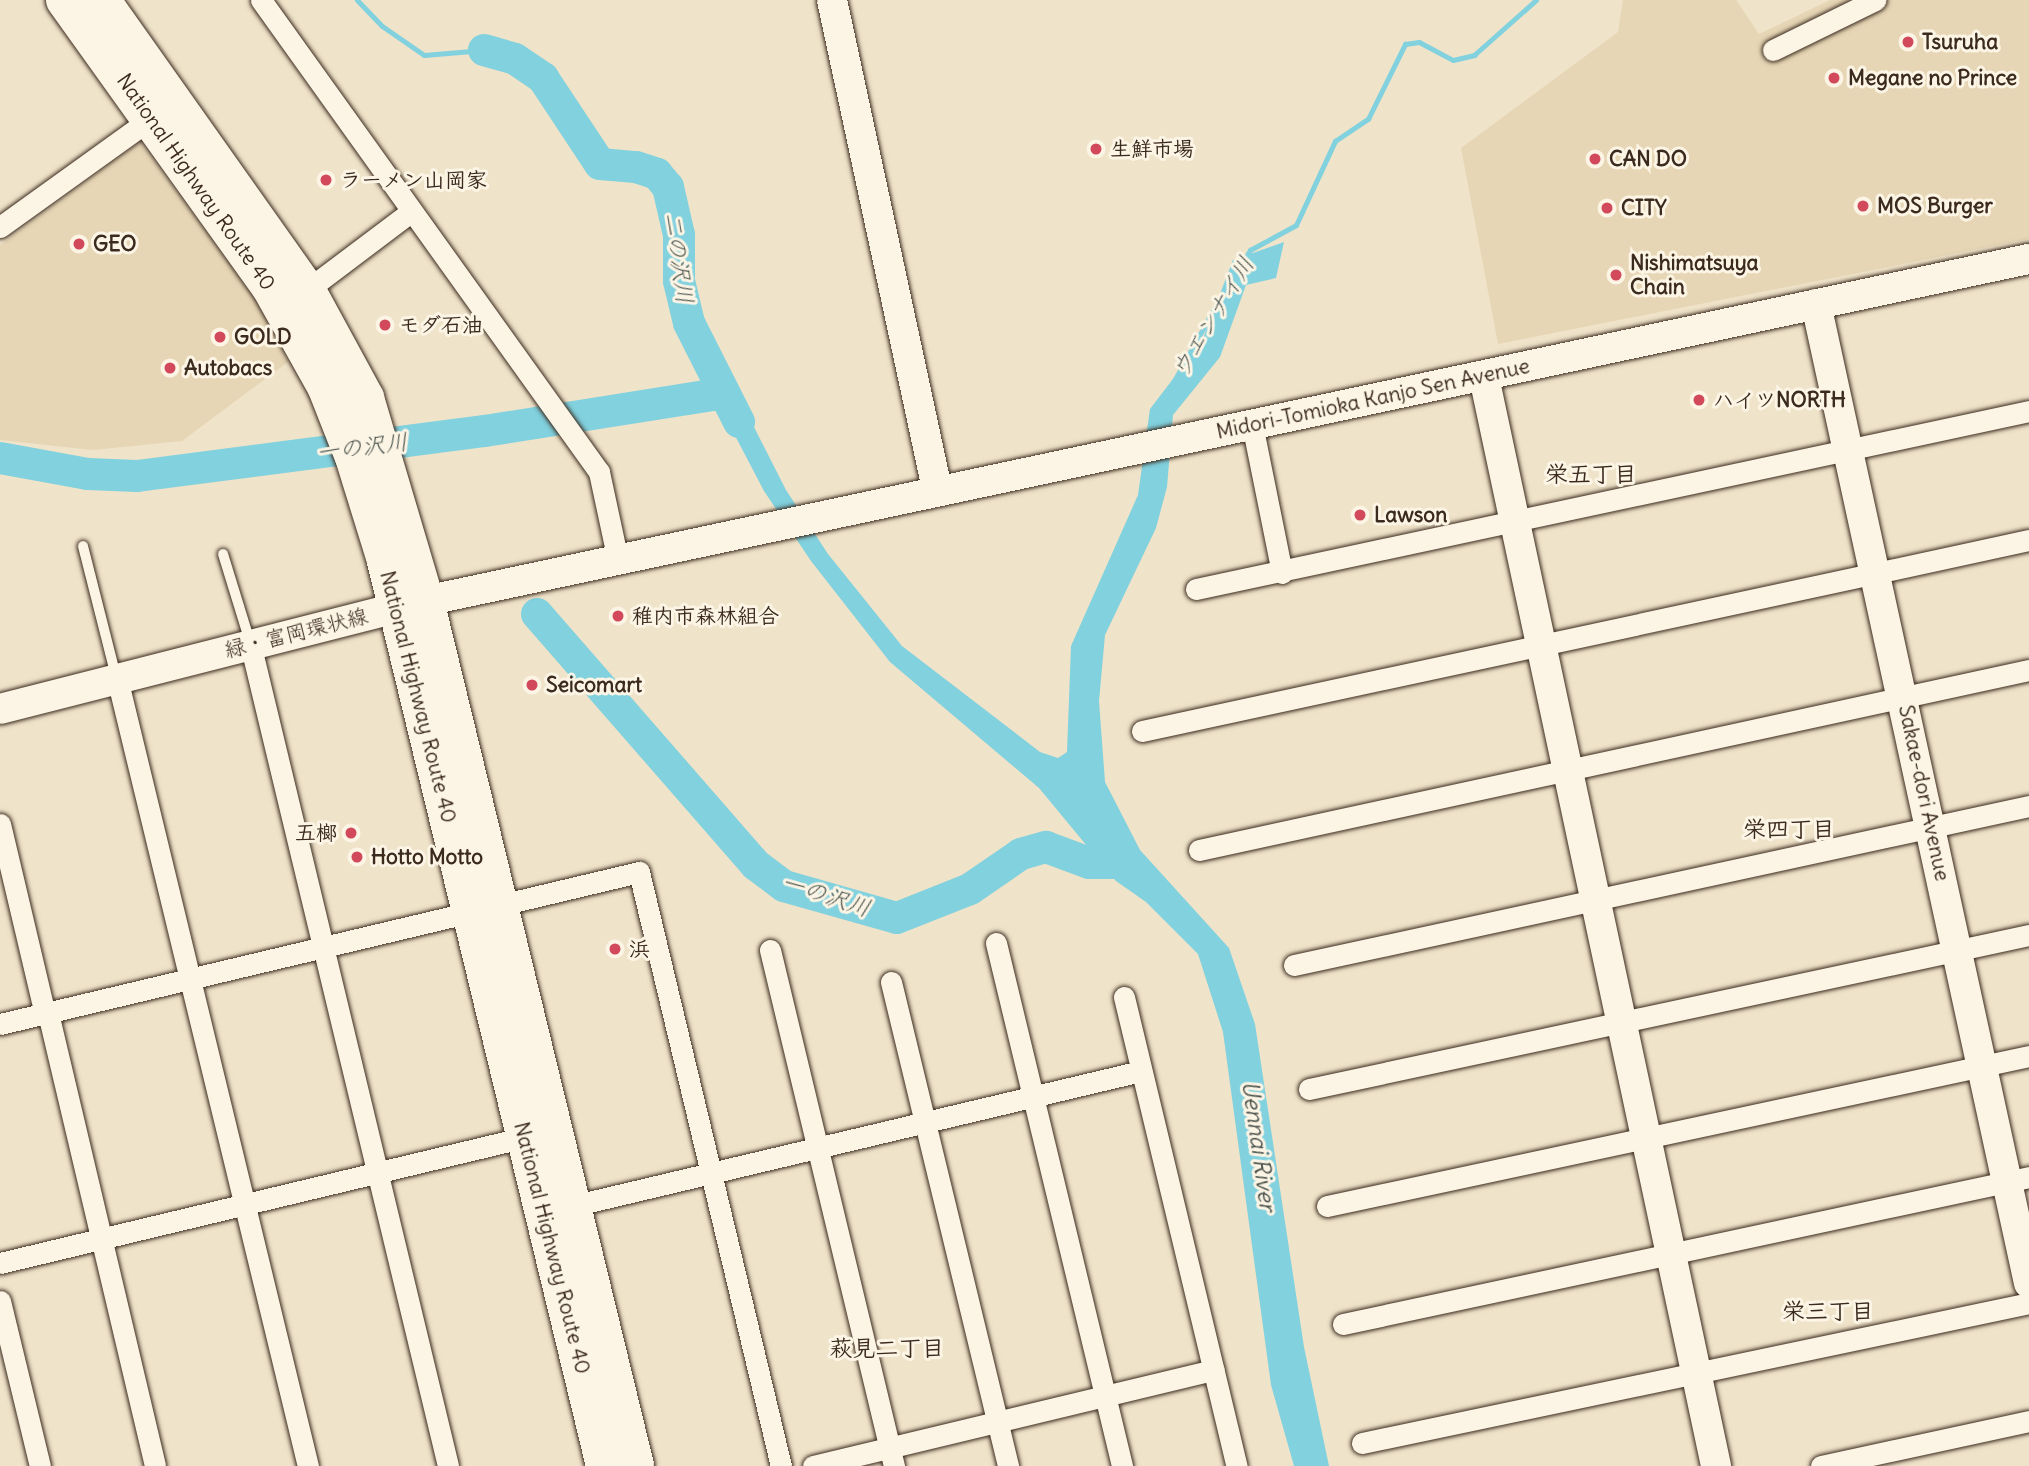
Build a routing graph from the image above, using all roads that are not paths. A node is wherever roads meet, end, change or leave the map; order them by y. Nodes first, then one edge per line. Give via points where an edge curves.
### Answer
1 (65, 0) edge
2 (101, 0) edge
3 (261, 0) edge
4 (832, 0) edge
5 (1875, 0) edge
6 (1773, 50) dead end
7 (163, 110) junction
8 (412, 211) junction
9 (0, 227) edge
10 (2029, 259) edge
11 (295, 299) junction
12 (1816, 304) junction
13 (1484, 377) junction
14 (2029, 411) edge
15 (1252, 424) junction
16 (1848, 450) junction
17 (937, 489) junction
18 (1514, 522) junction
19 (717, 539) joint
20 (2029, 540) edge
21 (83, 546) dead end
22 (223, 554) dead end
23 (618, 561) junction
24 (1282, 573) junction
25 (1876, 575) junction
26 (1196, 589) dead end
27 (411, 604) junction
28 (250, 643) junction
29 (1541, 646) junction
30 (2029, 670) edge
31 (117, 678) junction
32 (1903, 697) junction
33 (0, 709) edge
34 (1142, 731) dead end
35 (1567, 770) junction
36 (2029, 806) edge
37 (0, 824) edge
38 (1931, 827) junction
39 (1199, 850) dead end
40 (1595, 900) junction
41 (485, 910) junction
42 (2029, 935) edge
43 (996, 943) dead end
44 (321, 949) junction
45 (770, 950) dead end
46 (1957, 951) junction
47 (1294, 965) dead end
48 (189, 980) junction
49 (891, 982) dead end
50 (1124, 996) dead end
51 (46, 1013) junction
52 (1621, 1023) junction
53 (0, 1024) edge
54 (2029, 1056) edge
55 (1983, 1065) junction
56 (1141, 1071) junction
57 (1309, 1089) dead end
58 (1032, 1097) junction
59 (925, 1122) junction
60 (539, 1134) junction
61 (1645, 1136) junction
62 (818, 1148) junction
63 (376, 1174) junction
64 (711, 1174) junction
65 (2018, 1180) edge
66 (245, 1205) junction
67 (572, 1206) junction
68 (1326, 1206) dead end
69 (102, 1239) junction
70 (1670, 1253) junction
71 (0, 1263) edge
72 (2029, 1283) edge
73 (0, 1301) edge
74 (2029, 1303) edge
75 (1343, 1324) dead end
76 (1214, 1370) junction
77 (1697, 1372) junction
78 (1104, 1395) junction
79 (2029, 1421) edge
80 (997, 1422) junction
81 (1362, 1443) dead end
82 (892, 1457) edge
83 (40, 1466) edge
84 (155, 1466) edge
85 (308, 1466) edge
86 (448, 1466) edge
87 (605, 1466) edge
88 (635, 1466) edge
89 (780, 1466) edge
90 (813, 1466) edge
91 (1008, 1466) edge
92 (1122, 1466) edge
93 (1237, 1466) edge
94 (1716, 1466) edge
95 (1821, 1466) edge

1 - 7 highway, National Highway Route 40
2 - 7 highway, National Highway Route 40
3 - 8 street
4 - 17 street
5 - 6 street
7 - 9 street
7 - 11 highway, National Highway Route 40
8 - 11 street
8 - 23 street via 599,472
10 - 12 street, Midori-Tomioka Kanjo Sen Avenue
11 - 27 highway, National Highway Route 40 via 357,421
12 - 13 street, Midori-Tomioka Kanjo Sen Avenue
12 - 16 street, Sakae-dori Avenue
13 - 15 street, Midori-Tomioka Kanjo Sen Avenue
13 - 18 street
14 - 16 street
15 - 17 street, Midori-Tomioka Kanjo Sen Avenue
15 - 24 street
16 - 18 street
16 - 25 street, Sakae-dori Avenue
17 - 19 street, Midori-Tomioka Kanjo Sen Avenue
18 - 24 street
18 - 29 street
19 - 23 street, 緑・富岡環状線
20 - 25 street
21 - 31 lane
22 - 28 lane
23 - 27 street, 緑・富岡環状線
24 - 26 street
25 - 29 street
25 - 32 street, Sakae-dori Avenue
27 - 28 street, 緑・富岡環状線
27 - 41 highway, National Highway Route 40
28 - 31 street, 緑・富岡環状線
28 - 44 street
29 - 34 street
29 - 35 street
30 - 32 street
31 - 33 street, 緑・富岡環状線
31 - 48 street
32 - 35 street
32 - 38 street, Sakae-dori Avenue
35 - 39 street
35 - 40 street
36 - 38 street
37 - 51 street
38 - 40 street
38 - 46 street, Sakae-dori Avenue
40 - 47 street
40 - 52 street
41 - 44 street
41 - 60 highway, National Highway Route 40
41 - 64 street via 639,872
42 - 46 street
43 - 58 street
44 - 48 street
44 - 63 street
45 - 62 street
46 - 52 street
46 - 55 street, Sakae-dori Avenue
48 - 51 street
48 - 66 street
49 - 59 street
50 - 56 street
51 - 53 street
51 - 69 street
52 - 57 street
52 - 61 street
54 - 55 street
55 - 61 street
55 - 65 street, Sakae-dori Avenue
56 - 58 street
56 - 76 street
58 - 59 street
58 - 78 street
59 - 62 street
59 - 80 street
60 - 63 street
60 - 67 highway, National Highway Route 40
60 - 87 highway, National Highway Route 40
61 - 68 street
61 - 70 street
62 - 64 street
62 - 82 street
63 - 66 street
63 - 86 street
64 - 67 street
64 - 89 street
65 - 70 street
65 - 72 street, Sakae-dori Avenue
66 - 69 street
66 - 85 street
67 - 88 highway, National Highway Route 40
69 - 71 street
69 - 84 street
70 - 75 street
70 - 77 street
73 - 83 street
74 - 77 street
76 - 78 street
76 - 93 street
77 - 81 street
77 - 94 street
78 - 80 street
78 - 92 street
79 - 95 street
80 - 82 street
80 - 91 street
82 - 90 street

